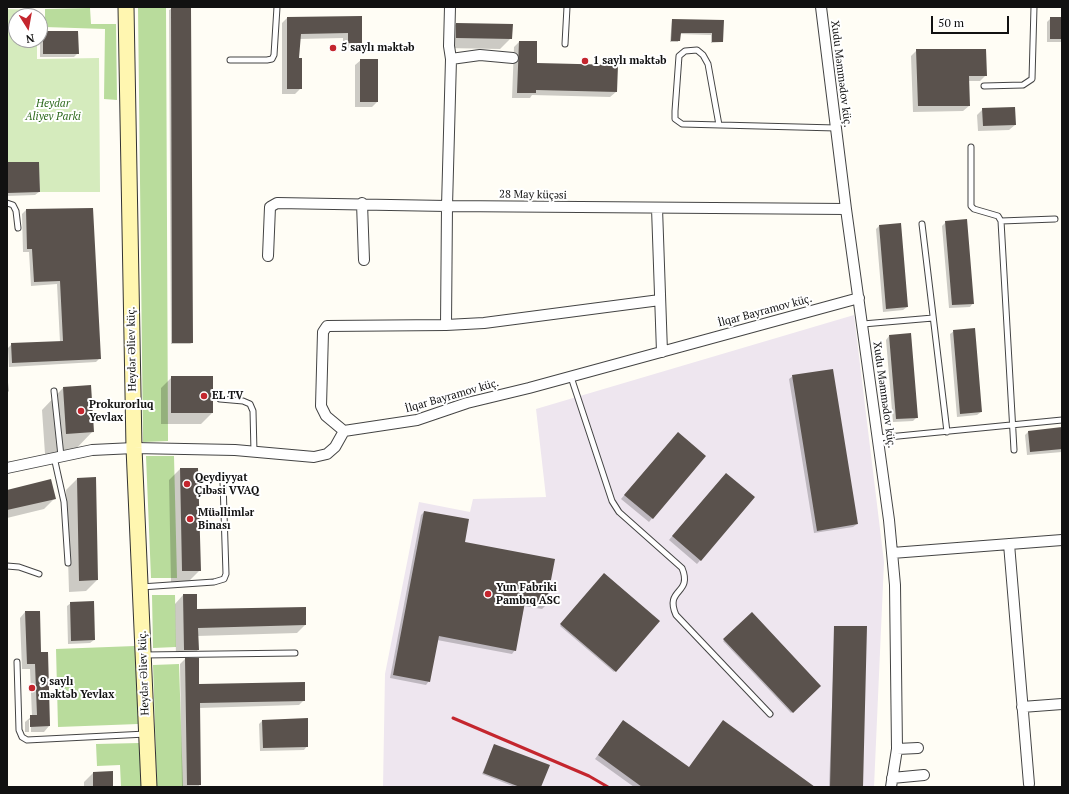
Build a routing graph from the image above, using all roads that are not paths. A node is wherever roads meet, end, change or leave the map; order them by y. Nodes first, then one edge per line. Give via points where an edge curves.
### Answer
1 (126, 7) edge
2 (277, 7) edge
3 (450, 7) edge
4 (567, 7) edge
5 (821, 7) edge
6 (1034, 7) edge
7 (565, 44) dead end
8 (451, 58) junction
9 (513, 58) dead end
10 (230, 60) dead end
11 (984, 86) dead end
12 (719, 125) junction
13 (836, 128) junction
14 (971, 147) dead end
15 (362, 203) junction
16 (7, 204) edge
17 (447, 206) junction
18 (657, 208) junction
19 (846, 209) junction
20 (1056, 219) dead end
21 (1000, 221) junction
22 (922, 224) dead end
23 (18, 228) dead end
24 (268, 256) dead end
25 (364, 260) dead end
26 (859, 298) junction
27 (660, 300) junction
28 (933, 318) junction
29 (863, 324) junction
30 (446, 325) junction
31 (662, 352) junction
32 (571, 376) junction
33 (54, 391) dead end
34 (220, 399) dead end
35 (1062, 420) edge
36 (1012, 425) junction
37 (344, 431) junction
38 (947, 432) junction
39 (878, 438) junction
40 (134, 448) junction
41 (1014, 450) dead end
42 (254, 452) junction
43 (57, 456) junction
44 (7, 468) edge
45 (224, 482) dead end
46 (1062, 540) edge
47 (1009, 544) junction
48 (892, 553) junction
49 (68, 563) dead end
50 (7, 566) edge
51 (39, 574) dead end
52 (140, 588) junction
53 (295, 653) dead end
54 (143, 655) junction
55 (17, 662) dead end
56 (1062, 704) edge
57 (1022, 708) junction
58 (770, 714) dead end
59 (147, 734) junction
60 (918, 748) dead end
61 (897, 749) junction
62 (924, 775) dead end
63 (892, 783) edge
64 (1029, 784) dead end
65 (149, 787) edge

1 - 40 street, Heydər Əliev küç.
2 - 10 lane via 272,59
3 - 8 street
4 - 7 lane
5 - 13 street, Xudu Məmmədov küç.
6 - 11 lane via 1032,79 1023,85
8 - 9 street
8 - 17 street
12 - 12 lane via 682,124 675,119 679,56 685,51 697,50 708,64
12 - 13 lane
13 - 19 street, Xudu Məmmədov küç.
14 - 21 lane via 971,206 998,216
15 - 17 street, 28 May küçəsi
15 - 24 street, 28 May küçəsi via 273,204 270,208
15 - 25 street
16 - 23 lane via 13,205 16,210
17 - 18 street, 28 May küçəsi
17 - 30 street
18 - 19 street, 28 May küçəsi
18 - 27 street
19 - 26 street, Xudu Məmmədov küç.
20 - 21 lane
21 - 36 lane
22 - 28 lane
26 - 29 street, Xudu Məmmədov küç.
26 - 31 street, İlqar Bayramov küç.
27 - 30 street via 484,323
27 - 31 street
28 - 29 lane
28 - 38 lane
29 - 39 street, Xudu Məmmədov küç.
30 - 37 street via 327,326 323,332 322,406 326,416
31 - 32 street, İlqar Bayramov küç.
32 - 37 street, İlqar Bayramov küç. via 467,403 417,420
32 - 58 lane via 612,501 619,512 682,568 686,578 684,585 673,598 672,607 676,615
33 - 43 lane
34 - 42 lane via 250,404 253,411
35 - 36 lane
36 - 38 lane
36 - 41 lane
37 - 42 street via 335,447 327,454 314,457
38 - 39 lane
39 - 48 street, Xudu Məmmədov küç.
40 - 42 street
40 - 43 street via 92,450
40 - 52 street, Heydər Əliev küç.
43 - 44 street
43 - 49 lane via 64,502
45 - 52 lane via 224,579
46 - 47 street
47 - 48 street
47 - 57 street
48 - 61 street, Xudu Məmmədov küç. via 895,586
50 - 51 lane
52 - 54 street, Heydər Əliev küç.
53 - 54 lane
54 - 59 street, Heydər Əliev küç.
55 - 59 lane via 19,730 22,737 27,740
56 - 57 street
57 - 64 street
59 - 65 street, Heydər Əliev küç.
60 - 61 street
61 - 63 street, Xudu Məmmədov küç.
62 - 63 street

